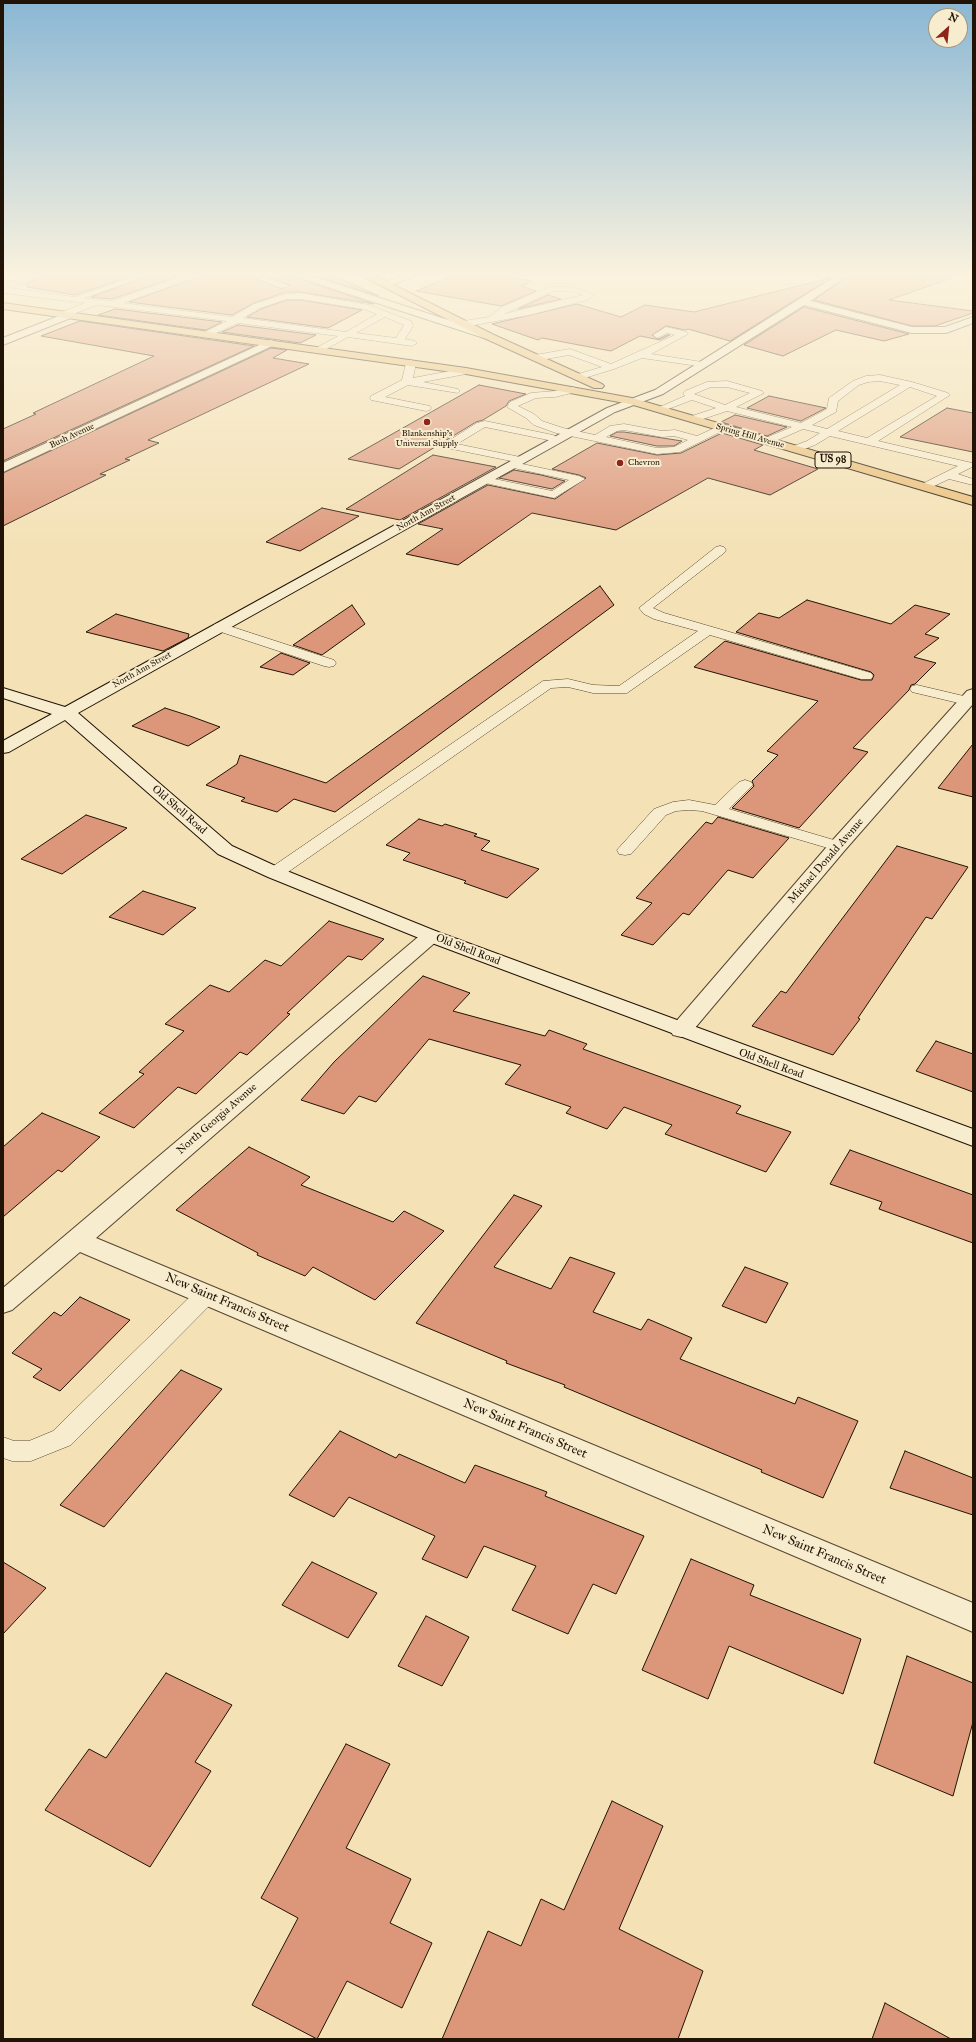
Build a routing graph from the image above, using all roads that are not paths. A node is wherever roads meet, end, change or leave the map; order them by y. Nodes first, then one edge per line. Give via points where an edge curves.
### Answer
1 (214, 369) edge
2 (409, 369) edge
3 (454, 369) edge
4 (561, 369) edge
5 (604, 369) edge
6 (695, 369) edge
7 (516, 370) dead end
8 (466, 371) junction
9 (578, 377) junction
10 (406, 382) junction
11 (909, 384) junction
12 (573, 390) junction
13 (455, 391) dead end
14 (692, 398) junction
15 (632, 401) junction
16 (426, 408) dead end
17 (726, 408) junction
18 (660, 409) junction
19 (698, 421) junction
20 (802, 426) junction
21 (546, 427) junction
22 (723, 428) junction
23 (675, 433) junction
24 (827, 433) junction
25 (534, 434) junction
26 (564, 436) junction
27 (596, 439) junction
28 (698, 440) junction
29 (767, 441) junction
30 (868, 442) junction
31 (795, 449) junction
32 (496, 455) junction
33 (517, 462) junction
34 (3, 468) edge
35 (948, 475) junction
36 (485, 480) junction
37 (973, 482) edge
38 (924, 487) junction
39 (973, 501) edge
40 (720, 550) dead end
41 (220, 627) junction
42 (709, 630) junction
43 (329, 663) dead end
44 (866, 676) dead end
45 (917, 689) dead end
46 (3, 693) edge
47 (970, 698) edge
48 (66, 713) junction
49 (3, 748) edge
50 (745, 785) dead end
51 (718, 811) junction
52 (838, 846) junction
53 (625, 850) dead end
54 (275, 874) junction
55 (431, 936) junction
56 (681, 1030) junction
57 (973, 1138) edge
58 (77, 1240) junction
59 (207, 1294) junction
60 (3, 1303) edge
61 (3, 1447) edge
62 (973, 1618) edge

1 - 34 street, Bush Avenue
2 - 10 lane
3 - 8 main road, Spring Hill Avenue / US 98
4 - 9 main road
5 - 9 lane
6 - 15 street, North Ann Street via 659,392
7 - 8 main road
8 - 10 lane
8 - 12 main road, Spring Hill Avenue / US 98
9 - 15 main road
10 - 13 lane
10 - 16 lane via 375,398
11 - 20 lane via 880,378 866,379 833,400 832,410
11 - 24 lane
11 - 30 lane via 945,395
12 - 15 main road, Spring Hill Avenue / US 98
12 - 21 lane via 534,395 512,407
14 - 17 lane
14 - 17 lane via 688,394 710,384 727,384 759,393
14 - 18 lane
15 - 18 main road, Spring Hill Avenue / US 98
15 - 26 street, North Ann Street
17 - 19 lane
17 - 20 lane
18 - 19 main road, Spring Hill Avenue / US 98
19 - 22 main road, Spring Hill Avenue / US 98
19 - 23 lane
20 - 24 lane
20 - 29 lane
21 - 25 lane
21 - 26 lane
22 - 28 lane
22 - 29 main road, Spring Hill Avenue / US 98
23 - 27 lane via 662,434 624,427 614,428
23 - 28 lane
24 - 30 lane
24 - 31 lane
25 - 26 lane
25 - 32 lane
25 - 32 lane via 485,424 447,445
26 - 27 lane
26 - 33 street, North Ann Street
27 - 28 lane via 658,451 676,450
29 - 31 main road, Spring Hill Avenue / US 98
30 - 35 lane via 968,465
31 - 38 main road, Spring Hill Avenue / US 98
32 - 33 lane
33 - 36 street, North Ann Street
33 - 36 lane via 579,479 554,495
35 - 37 lane
35 - 38 lane
36 - 41 street, North Ann Street
38 - 39 main road, Spring Hill Avenue / US 98
40 - 42 lane via 645,608 659,616
41 - 43 lane
41 - 48 street, North Ann Street
42 - 44 lane
42 - 54 lane via 622,690 593,689 568,682 548,684
45 - 47 lane
46 - 48 street, Old Shell Road
47 - 52 street, Michael Donald Avenue
48 - 49 street, North Ann Street
48 - 54 street, Old Shell Road via 225,850
50 - 51 lane
51 - 52 lane
51 - 53 lane via 689,805 660,812
52 - 56 street, Michael Donald Avenue
54 - 55 street, Old Shell Road
55 - 56 street, Old Shell Road
55 - 58 street, North Georgia Avenue
56 - 57 street, Old Shell Road
58 - 59 street, New Saint Francis Street
58 - 60 street, North Georgia Avenue
59 - 61 lane via 62,1438 31,1451 12,1451
59 - 62 street, New Saint Francis Street

